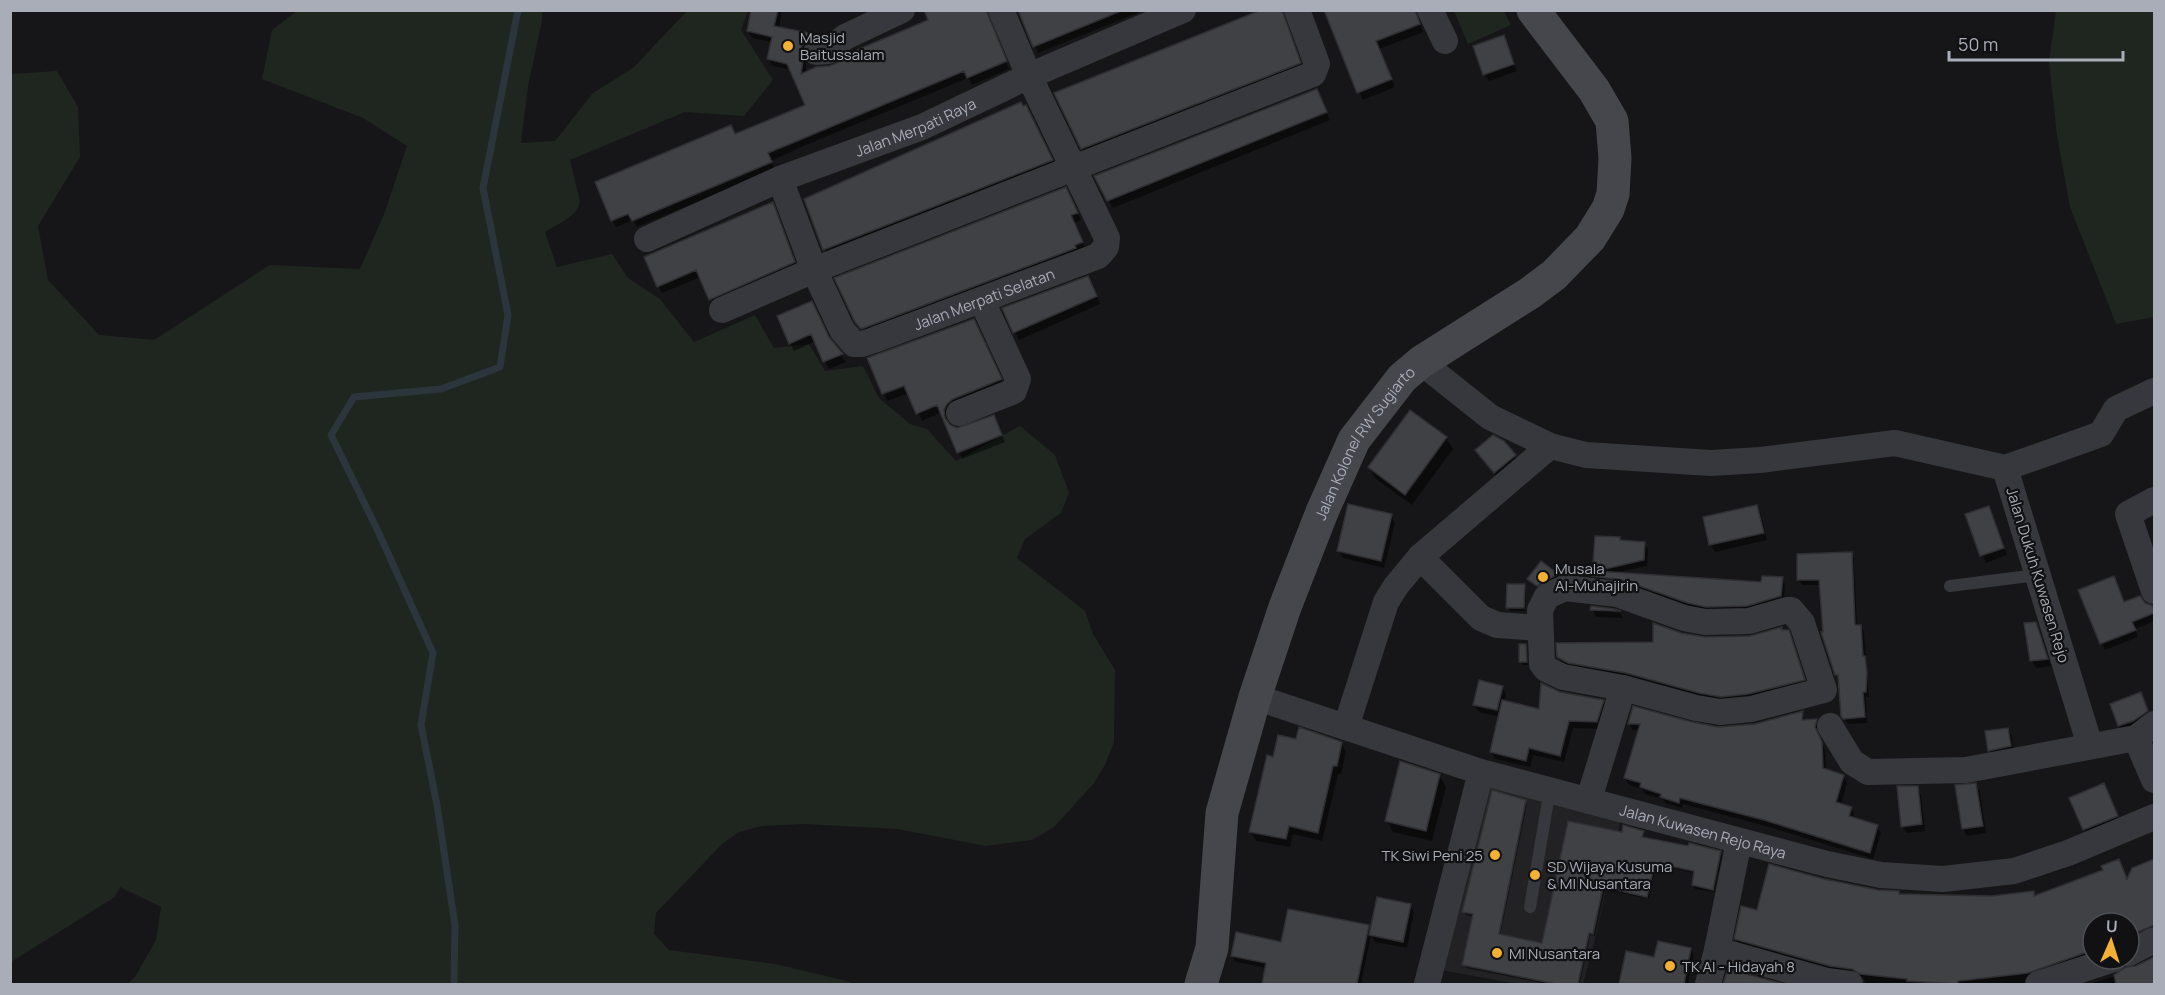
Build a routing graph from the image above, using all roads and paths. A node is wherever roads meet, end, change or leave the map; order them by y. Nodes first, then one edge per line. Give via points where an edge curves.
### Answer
1 (902, 10) edge
2 (1001, 10) edge
3 (1183, 10) edge
4 (1297, 10) edge
5 (1430, 10) edge
6 (1533, 10) edge
7 (1445, 41) dead end
8 (816, 52) dead end
9 (1029, 76) junction
10 (1072, 168) junction
11 (780, 179) junction
12 (647, 239) dead end
13 (814, 270) junction
14 (982, 301) junction
15 (722, 310) dead end
16 (1420, 362) junction
17 (2154, 391) edge
18 (959, 413) dead end
19 (1550, 446) junction
20 (2005, 468) junction
21 (2154, 500) edge
22 (1420, 557) junction
23 (2037, 575) junction
24 (1950, 586) dead end
25 (2154, 591) edge
26 (1540, 628) junction
27 (1623, 688) junction
28 (1255, 697) junction
29 (1830, 726) dead end
30 (1346, 727) junction
31 (2145, 731) edge
32 (2090, 746) junction
33 (1481, 772) junction
34 (2154, 780) edge
35 (1550, 789) junction
36 (1588, 799) junction
37 (2154, 817) edge
38 (1739, 841) junction
39 (1530, 907) dead end
40 (1718, 951) junction
41 (2081, 970) edge
42 (1201, 984) edge
43 (1427, 984) edge
44 (1708, 984) edge
45 (1850, 984) edge
46 (2038, 984) edge

1 - 8 street via 845,37 828,51
2 - 9 street, Jalan Merpati Selatan
3 - 9 street, Jalan Merpati Raya
4 - 10 street via 1317,64 1313,74
5 - 7 street
6 - 16 main road, Jalan Kolonel RW Sugiarto via 1594,90 1612,122 1615,158 1608,209 1590,238 1554,275
9 - 10 street, Jalan Merpati Selatan
9 - 11 street, Jalan Merpati Raya via 922,127
10 - 13 street
10 - 14 street, Jalan Merpati Selatan via 1107,238 1104,251
11 - 12 street, Jalan Merpati Raya
11 - 13 street, Jalan Merpati Selatan
13 - 14 street, Jalan Merpati Selatan via 842,330 854,344
13 - 15 street
14 - 18 street via 1018,379 1014,391
16 - 19 street via 1490,417
16 - 28 main road, Jalan Kolonel RW Sugiarto via 1402,378 1354,440 1305,554
17 - 20 street, Jalan Dukuh Kuwasen Rejo via 2116,409 2101,434
19 - 20 street via 1586,455 1711,463 1895,443
19 - 22 street
20 - 23 street, Jalan Dukuh Kuwasen Rejo
21 - 25 street via 2128,514
22 - 26 street via 1481,618 1497,625
22 - 30 street via 1386,602
23 - 24 lane
23 - 32 street, Jalan Dukuh Kuwasen Rejo
26 - 27 street via 1542,664 1546,669 1563,677
26 - 27 street via 1540,610 1547,596 1565,588 1617,594 1705,622 1749,621 1791,610 1802,623 1824,690 1751,709 1720,712
27 - 36 street
28 - 30 street, Jalan Kuwasen Rejo Raya
28 - 42 main road, Jalan Kolonel RW Sugiarto via 1222,813 1212,948
29 - 32 street via 1852,762 1868,772 1966,770
30 - 33 street, Jalan Kuwasen Rejo Raya
31 - 32 street
31 - 34 street
33 - 35 street, Jalan Kuwasen Rejo Raya
33 - 43 street
35 - 36 street, Jalan Kuwasen Rejo Raya
35 - 39 lane
36 - 38 street, Jalan Kuwasen Rejo Raya
37 - 38 street, Jalan Kuwasen Rejo Raya via 2014,871 1943,879 1827,864
38 - 40 street
40 - 44 street
40 - 45 street
41 - 46 street

